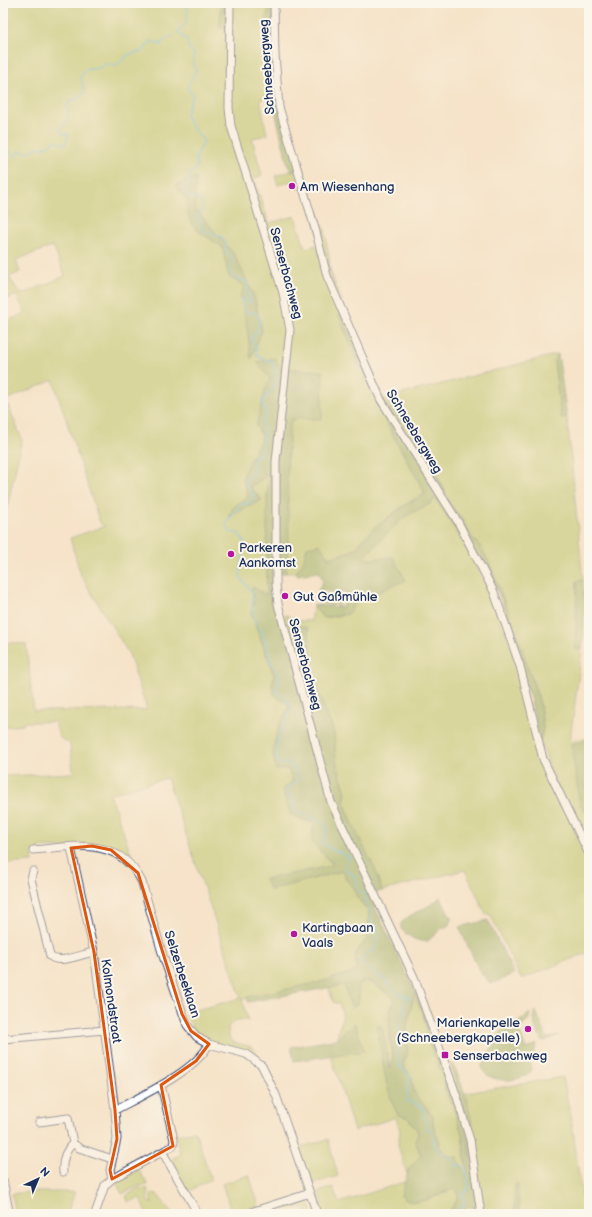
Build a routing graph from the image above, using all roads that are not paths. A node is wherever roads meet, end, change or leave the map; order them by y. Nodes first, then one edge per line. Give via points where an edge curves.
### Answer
1 (230, 3) edge
2 (274, 3) edge
3 (71, 848) junction
4 (33, 850) dead end
5 (589, 854) edge
6 (33, 871) dead end
7 (94, 952) junction
8 (104, 1030) junction
9 (3, 1039) edge
10 (209, 1044) junction
11 (161, 1085) junction
12 (115, 1110) junction
13 (39, 1122) dead end
14 (73, 1143) junction
15 (163, 1153) junction
16 (112, 1159) junction
17 (62, 1172) dead end
18 (112, 1180) junction
19 (3, 1182) edge
20 (310, 1194) junction
21 (9, 1214) edge
22 (95, 1214) edge
23 (198, 1214) edge
24 (251, 1214) edge
25 (317, 1214) edge
26 (481, 1214) edge

1 - 26 street, Senserbachweg via 231,126 283,293 290,330 276,461 278,602 331,802 414,977 457,1097 470,1140
2 - 5 street, Schneebergweg via 278,107 327,276 381,400 458,522 494,592 520,666 543,759
3 - 4 street, Selzerbeeklaan
3 - 7 street, Kolmondstraat
3 - 10 street, Selzerbeeklaan via 92,846 111,850 126,859 138,874 182,1014 190,1030
6 - 7 street via 31,879 50,956 59,960
7 - 8 street, Kolmondstraat
8 - 9 street
8 - 12 street, Kolmondstraat
10 - 11 street via 202,1057
10 - 20 street, Selzerbeeklaan via 246,1054 262,1066
11 - 12 street
11 - 15 street via 174,1143
12 - 16 street, Kolmondstraat via 117,1139
13 - 14 street via 68,1118
14 - 16 street via 79,1148
14 - 17 street via 68,1147 62,1163
15 - 18 street
15 - 23 street
16 - 18 street, Kolmondstraat
18 - 22 street via 105,1185
19 - 21 main road
20 - 24 street
20 - 25 street, Selzerbeeklaan

